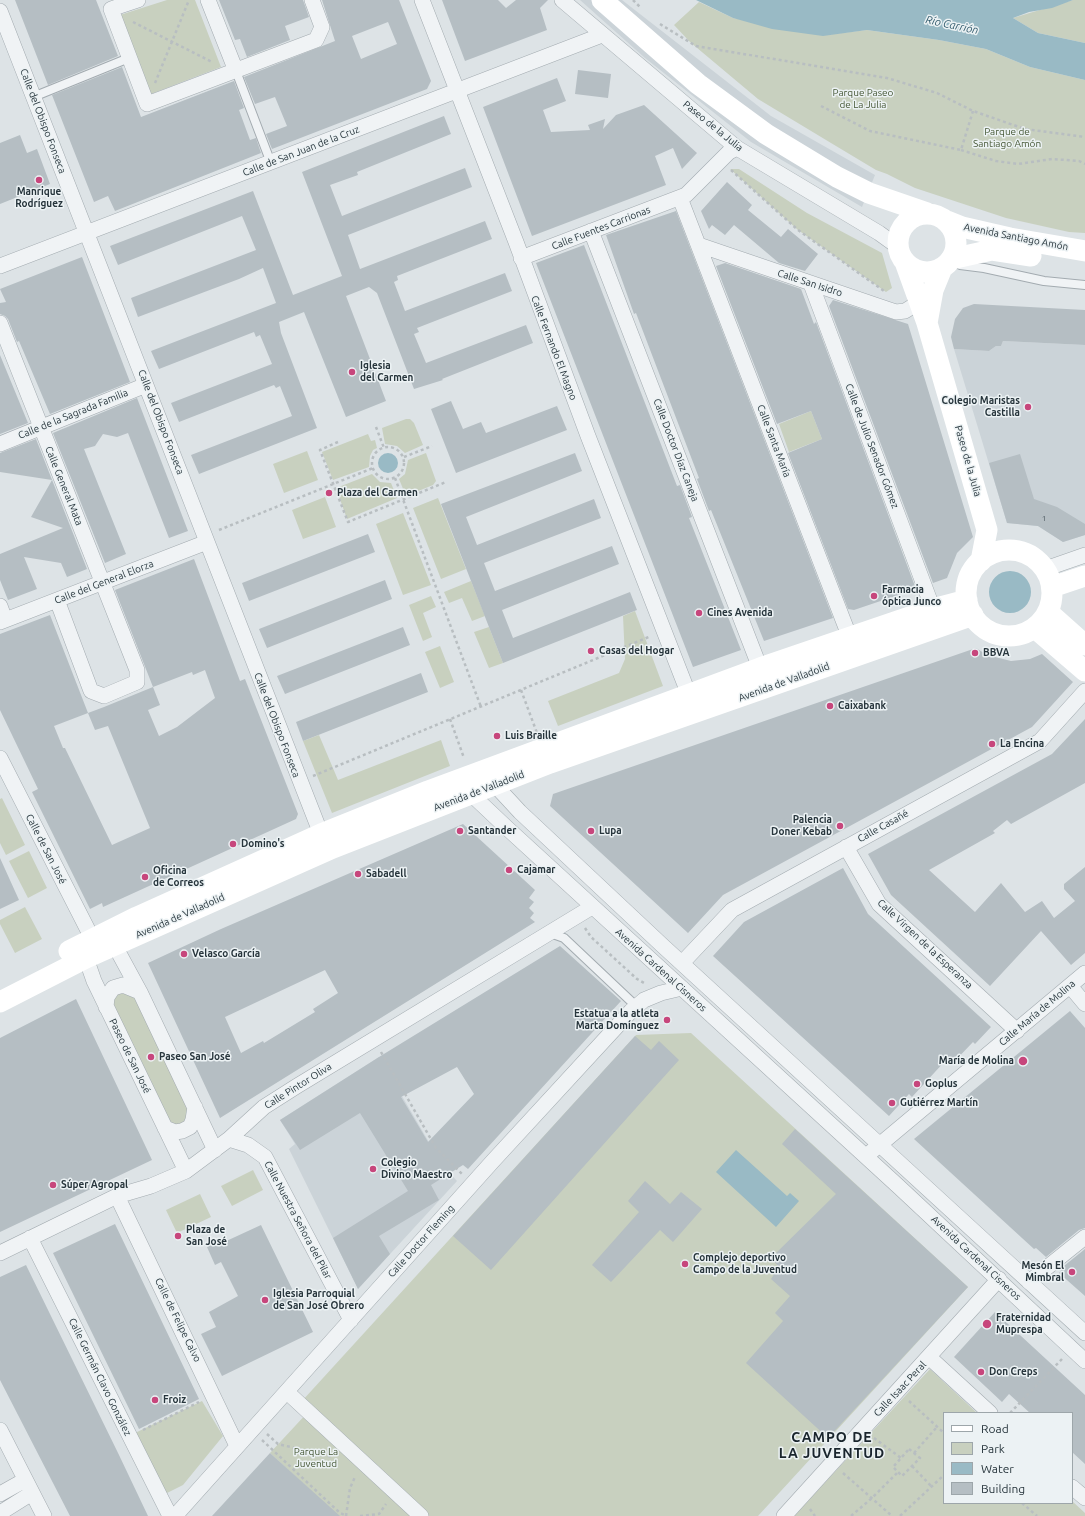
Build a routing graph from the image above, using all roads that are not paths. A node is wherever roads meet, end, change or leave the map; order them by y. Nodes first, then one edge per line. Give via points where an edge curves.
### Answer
1 (138, 0) edge
2 (208, 0) edge
3 (312, 0) edge
4 (422, 0) edge
5 (562, 0) edge
6 (602, 0) edge
7 (0, 11) edge
8 (602, 35) junction
9 (129, 58) junction
10 (231, 73) junction
11 (457, 91) junction
12 (33, 97) junction
13 (738, 148) junction
14 (271, 163) junction
15 (869, 193) junction
16 (680, 198) junction
17 (927, 213) junction
18 (947, 221) junction
19 (591, 231) junction
20 (87, 233) junction
21 (699, 245) junction
22 (901, 246) junction
23 (1085, 251) edge
24 (521, 258) junction
25 (1085, 262) edge
26 (947, 264) junction
27 (0, 266) edge
28 (811, 284) junction
29 (1085, 285) edge
30 (918, 299) junction
31 (0, 323) edge
32 (927, 323) junction
33 (146, 385) junction
34 (40, 427) junction
35 (0, 444) edge
36 (987, 530) junction
37 (206, 539) junction
38 (1012, 550) junction
39 (1085, 555) edge
40 (981, 560) junction
41 (1085, 576) edge
42 (1048, 578) junction
43 (103, 583) junction
44 (57, 600) junction
45 (970, 608) junction
46 (933, 609) junction
47 (2, 616) edge
48 (1041, 620) junction
49 (850, 638) junction
50 (1085, 645) edge
51 (760, 668) junction
52 (1085, 671) edge
53 (1085, 691) edge
54 (689, 695) junction
55 (0, 758) edge
56 (478, 780) junction
57 (321, 834) junction
58 (846, 847) junction
59 (592, 907) junction
60 (550, 932) junction
61 (115, 946) junction
62 (89, 949) junction
63 (682, 963) junction
64 (1085, 973) edge
65 (0, 986) edge
66 (1070, 986) junction
67 (682, 988) junction
68 (140, 992) junction
69 (0, 1002) edge
70 (1085, 1004) edge
71 (636, 1006) junction
72 (106, 1007) junction
73 (1017, 1031) junction
74 (195, 1107) junction
75 (165, 1128) junction
76 (228, 1140) junction
77 (879, 1145) junction
78 (215, 1150) junction
79 (866, 1156) junction
80 (186, 1170) junction
81 (117, 1196) junction
82 (1085, 1237) edge
83 (30, 1238) junction
84 (0, 1253) edge
85 (999, 1279) junction
86 (1029, 1282) junction
87 (351, 1320) junction
88 (1085, 1333) edge
89 (930, 1358) junction
90 (1085, 1361) edge
91 (287, 1392) junction
92 (989, 1412) edge
93 (0, 1430) edge
94 (237, 1446) junction
95 (29, 1487) junction
96 (1073, 1488) edge
97 (0, 1494) edge
98 (1085, 1498) edge
99 (0, 1512) edge
100 (44, 1516) edge
101 (170, 1516) edge
102 (175, 1516) edge
103 (421, 1516) edge
104 (784, 1516) edge

1 - 9 street via 111,9
2 - 10 street
3 - 10 street via 322,27 316,40
4 - 11 street, Calle Fernando El Magno
5 - 8 street, Paseo de la Julia
6 - 15 main road, Paseo de la Julia via 698,84 766,134 837,177
7 - 12 street, Calle del Obispo Fonseca
8 - 11 street, Calle de San Juan de la Cruz
8 - 13 street, Paseo de la Julia
9 - 10 street via 147,104
9 - 12 lane
10 - 14 lane
11 - 14 street, Calle de San Juan de la Cruz
11 - 24 street, Calle Fernando El Magno
12 - 20 street, Calle del Obispo Fonseca
13 - 16 street, Calle Fuentes Carrionas via 729,152 686,196
13 - 22 street, Paseo de la Julia
14 - 20 street, Calle de San Juan de la Cruz
15 - 17 main road, Paseo de la Julia
15 - 22 main road, Paseo de la Julia via 883,206
16 - 19 street, Calle Fuentes Carrionas
16 - 21 street, Calle Santa María
17 - 18 main road
17 - 22 main road via 911,218
18 - 23 main road, Avenida Santiago Amón via 1010,238
18 - 26 main road via 953,230 956,250
19 - 24 street, Calle Fuentes Carrionas
19 - 51 street, Calle Doctor Díaz Caneja
20 - 27 street, Calle de San Juan de la Cruz
20 - 33 street, Calle del Obispo Fonseca
21 - 28 street, Calle San Isidro
21 - 49 street, Calle Santa María
22 - 26 main road via 913,269 932,272
22 - 30 main road, Paseo de la Julia
24 - 54 street, Calle Fernando El Magno
25 - 26 main road, Avenida Santiago Amón via 992,250
26 - 29 lane via 968,265 1044,281
26 - 32 main road, Paseo de la Julia via 933,290
28 - 30 street, Calle San Isidro via 896,312 905,311
28 - 46 street, Calle de Julio Senador Gómez
30 - 32 main road, Paseo de la Julia
31 - 34 street, Calle General Mata
32 - 36 main road, Paseo de la Julia
33 - 34 street, Calle de la Sagrada Familia
33 - 37 street, Calle del Obispo Fonseca
34 - 35 street, Calle de la Sagrada Familia
34 - 43 street, Calle General Mata
36 - 38 main road
36 - 40 main road, Paseo de la Julia
37 - 43 street, Calle del General Elorza
37 - 57 street, Calle del Obispo Fonseca
38 - 40 main road via 996,552
38 - 42 main road via 1031,556
39 - 42 street
40 - 45 main road via 969,578 967,586
41 - 42 main road
42 - 48 main road via 1052,600
43 - 44 street, Calle del General Elorza
43 - 44 street, Calle General Mata via 137,670 137,682 104,696 91,691
44 - 47 street, Calle del General Elorza
45 - 46 main road, Avenida de Valladolid
45 - 48 main road via 983,627 997,634 1013,636
45 - 56 main road, Avenida de Valladolid via 550,764
46 - 49 main road, Avenida de Valladolid
48 - 50 main road
48 - 52 main road
49 - 51 main road, Avenida de Valladolid
51 - 54 main road, Avenida de Valladolid
53 - 58 street, Calle Casañé via 1040,741
54 - 56 main road, Avenida de Valladolid via 543,748
55 - 62 street, Calle de San José
56 - 57 main road, Avenida de Valladolid
56 - 59 street, Avenida Cardenal Cisneros
56 - 61 main road, Avenida de Valladolid
56 - 63 street, Avenida Cardenal Cisneros via 520,812
57 - 62 main road, Avenida de Valladolid via 137,917
58 - 63 street, Calle Casañé via 732,910
58 - 73 street, Calle Virgen de la Esperanza via 879,904
59 - 60 street, Calle Pintor Oliva
59 - 67 street, Avenida Cardenal Cisneros
60 - 71 lane via 564,938
60 - 76 street, Calle Pintor Oliva via 264,1107
61 - 62 main road, Avenida de Valladolid
61 - 68 street
62 - 65 main road, Avenida de Valladolid
62 - 69 main road, Avenida de Valladolid
62 - 72 street, Paseo de San José
63 - 77 street, Avenida Cardenal Cisneros
64 - 66 street, Calle María de Molina
66 - 70 street
66 - 73 street, Calle María de Molina
67 - 71 street, Calle Doctor Fleming via 661,993
67 - 79 street, Avenida Cardenal Cisneros
68 - 72 street via 123,985 113,988 107,996
68 - 74 street
71 - 87 street, Calle Doctor Fleming
72 - 75 street, Paseo de San José
73 - 77 street, Calle María de Molina
74 - 75 street via 190,1127 175,1132
74 - 78 street
75 - 80 street, Paseo de San José
76 - 78 street, Calle Pintor Oliva
76 - 87 street, Calle Nuestra Señora del Pilar via 248,1145 265,1157
77 - 79 street
77 - 86 street, Avenida Cardenal Cisneros
78 - 80 street, Calle Pintor Oliva
79 - 85 street, Avenida Cardenal Cisneros
80 - 81 street, Calle Pintor Oliva via 151,1186
81 - 83 street, Calle Pintor Oliva
81 - 94 street, Calle de Felipe Calvo
82 - 86 street
83 - 84 street, Calle Pintor Oliva
83 - 101 street, Calle Germán Clavo González
85 - 89 street, Calle Isaac Peral
85 - 90 street, Avenida Cardenal Cisneros
86 - 88 street, Avenida Cardenal Cisneros
87 - 91 street, Calle Doctor Fleming
89 - 92 street
89 - 104 street, Calle Isaac Peral
91 - 94 street, Calle Doctor Fleming
91 - 103 street
93 - 95 street
94 - 102 street, Calle Doctor Fleming
95 - 97 street
95 - 99 street
95 - 100 street
96 - 98 street

